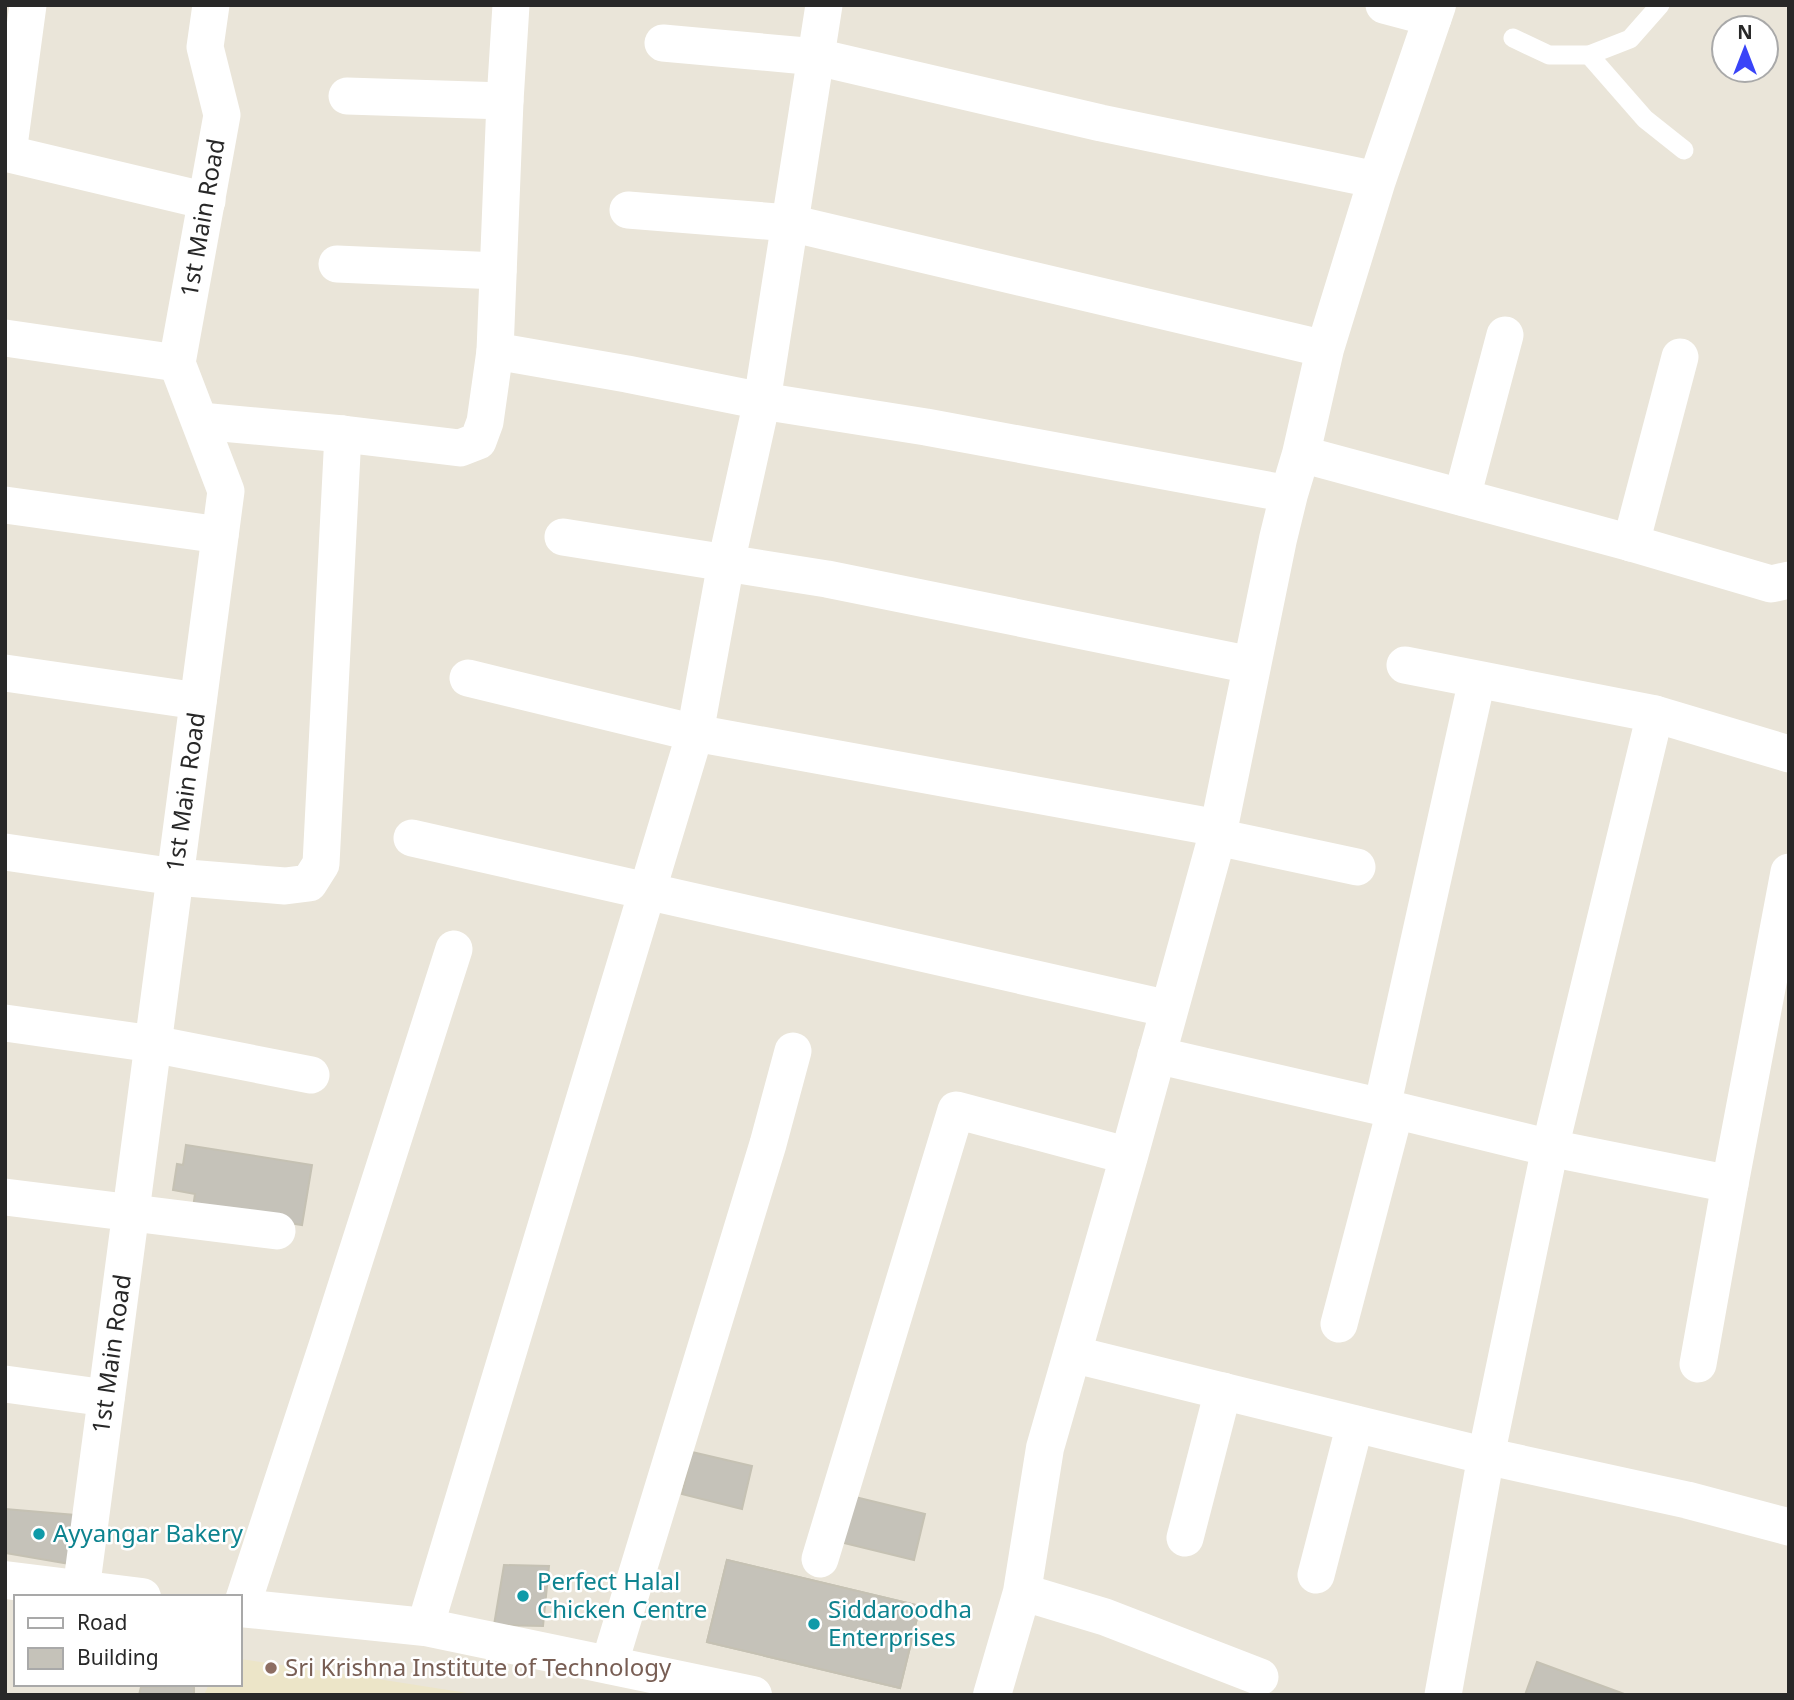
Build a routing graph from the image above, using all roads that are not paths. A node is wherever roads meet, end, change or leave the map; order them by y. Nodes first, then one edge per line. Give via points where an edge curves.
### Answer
1 (28, 5) edge
2 (211, 5) edge
3 (511, 5) edge
4 (824, 5) edge
5 (1384, 5) edge
6 (1660, 5) edge
7 (1435, 11) edge
8 (1513, 38) dead end
9 (663, 43) dead end
10 (1589, 55) junction
11 (817, 57) junction
12 (346, 96) dead end
13 (505, 101) junction
14 (1684, 150) dead end
15 (7, 153) edge
16 (1377, 180) junction
17 (207, 201) junction
18 (628, 210) dead end
19 (790, 223) junction
20 (337, 264) dead end
21 (498, 271) junction
22 (1505, 335) dead end
23 (5, 338) edge
24 (1325, 349) junction
25 (495, 351) junction
26 (1680, 357) dead end
27 (177, 363) junction
28 (762, 401) junction
29 (200, 421) junction
30 (343, 434) junction
31 (1301, 454) junction
32 (1289, 494) junction
33 (1462, 497) junction
34 (5, 505) edge
35 (220, 535) junction
36 (564, 537) dead end
37 (1631, 543) junction
38 (726, 563) junction
39 (1789, 580) edge
40 (1251, 665) junction
41 (1405, 665) dead end
42 (5, 673) edge
43 (468, 678) dead end
44 (1477, 680) junction
45 (198, 701) junction
46 (1655, 714) junction
47 (695, 733) junction
48 (1789, 754) edge
49 (1217, 832) junction
50 (412, 838) dead end
51 (5, 852) edge
52 (1357, 867) dead end
53 (1789, 872) edge
54 (175, 877) junction
55 (648, 891) junction
56 (454, 949) dead end
57 (1169, 1009) junction
58 (5, 1023) edge
59 (153, 1044) junction
60 (793, 1051) dead end
61 (1156, 1055) junction
62 (311, 1075) dead end
63 (1388, 1109) junction
64 (1550, 1148) junction
65 (1129, 1156) junction
66 (1730, 1184) junction
67 (5, 1197) edge
68 (131, 1214) junction
69 (277, 1231) dead end
70 (1339, 1324) dead end
71 (1072, 1354) junction
72 (1698, 1364) dead end
73 (5, 1384) edge
74 (1223, 1391) junction
75 (106, 1398) junction
76 (1354, 1424) junction
77 (1486, 1456) junction
78 (1789, 1527) edge
79 (1185, 1538) dead end
80 (820, 1559) dead end
81 (1316, 1575) dead end
82 (5, 1580) edge
83 (81, 1590) junction
84 (1023, 1591) junction
85 (125, 1595) edge
86 (242, 1605) edge
87 (242, 1608) edge
88 (425, 1628) junction
89 (609, 1665) junction
90 (1260, 1677) dead end
91 (753, 1695) edge
92 (992, 1695) edge
93 (1443, 1695) edge

1 - 15 street
2 - 17 street, 1st Main Road via 205,47 222,115
3 - 13 street
4 - 11 street
5 - 7 street
6 - 10 lane via 1630,39
7 - 16 street
8 - 10 lane via 1549,55
9 - 11 street
10 - 14 lane via 1645,119
11 - 16 street
11 - 19 street
12 - 13 street
13 - 21 street
15 - 17 street
16 - 24 street
17 - 27 street, 1st Main Road
18 - 19 street
19 - 24 street
19 - 28 street
20 - 21 street
21 - 25 street
22 - 33 street
23 - 27 street
24 - 31 street
25 - 28 street
25 - 30 street via 478,441 460,447
26 - 37 street
27 - 29 street, 1st Main Road
28 - 32 street via 926,426
28 - 38 street
29 - 30 street
29 - 35 street, 1st Main Road via 226,491
30 - 54 street via 321,864 309,883 285,886
31 - 32 street
31 - 33 street
32 - 40 street
33 - 37 street
34 - 35 street
35 - 45 street, 1st Main Road
36 - 38 street
37 - 39 street via 1771,584
38 - 40 street via 827,579
38 - 47 street
40 - 49 street
41 - 44 street
42 - 45 street
43 - 47 street
44 - 46 street
44 - 63 street
45 - 54 street, 1st Main Road
46 - 48 street
46 - 64 street
47 - 49 street
47 - 55 street
49 - 52 street
49 - 57 street
50 - 55 street
51 - 54 street
53 - 66 street
54 - 59 street, 1st Main Road
55 - 57 street
55 - 88 street
56 - 86 street
57 - 61 street
58 - 59 street
59 - 62 street
59 - 68 street, 1st Main Road
60 - 89 street
61 - 63 street
61 - 65 street
63 - 64 street
63 - 70 street
64 - 66 street
64 - 77 street
65 - 71 street
65 - 80 street via 956,1110
66 - 72 street
67 - 68 street
68 - 69 street
68 - 75 street, 1st Main Road
71 - 74 street
71 - 84 street via 1045,1448
73 - 75 street
74 - 76 street
74 - 79 street
75 - 83 street, 1st Main Road
76 - 77 street
76 - 81 street
77 - 78 street
77 - 93 street
82 - 83 street
83 - 85 street
84 - 90 street via 1105,1617
84 - 92 street
87 - 88 street
88 - 89 street
89 - 91 street

